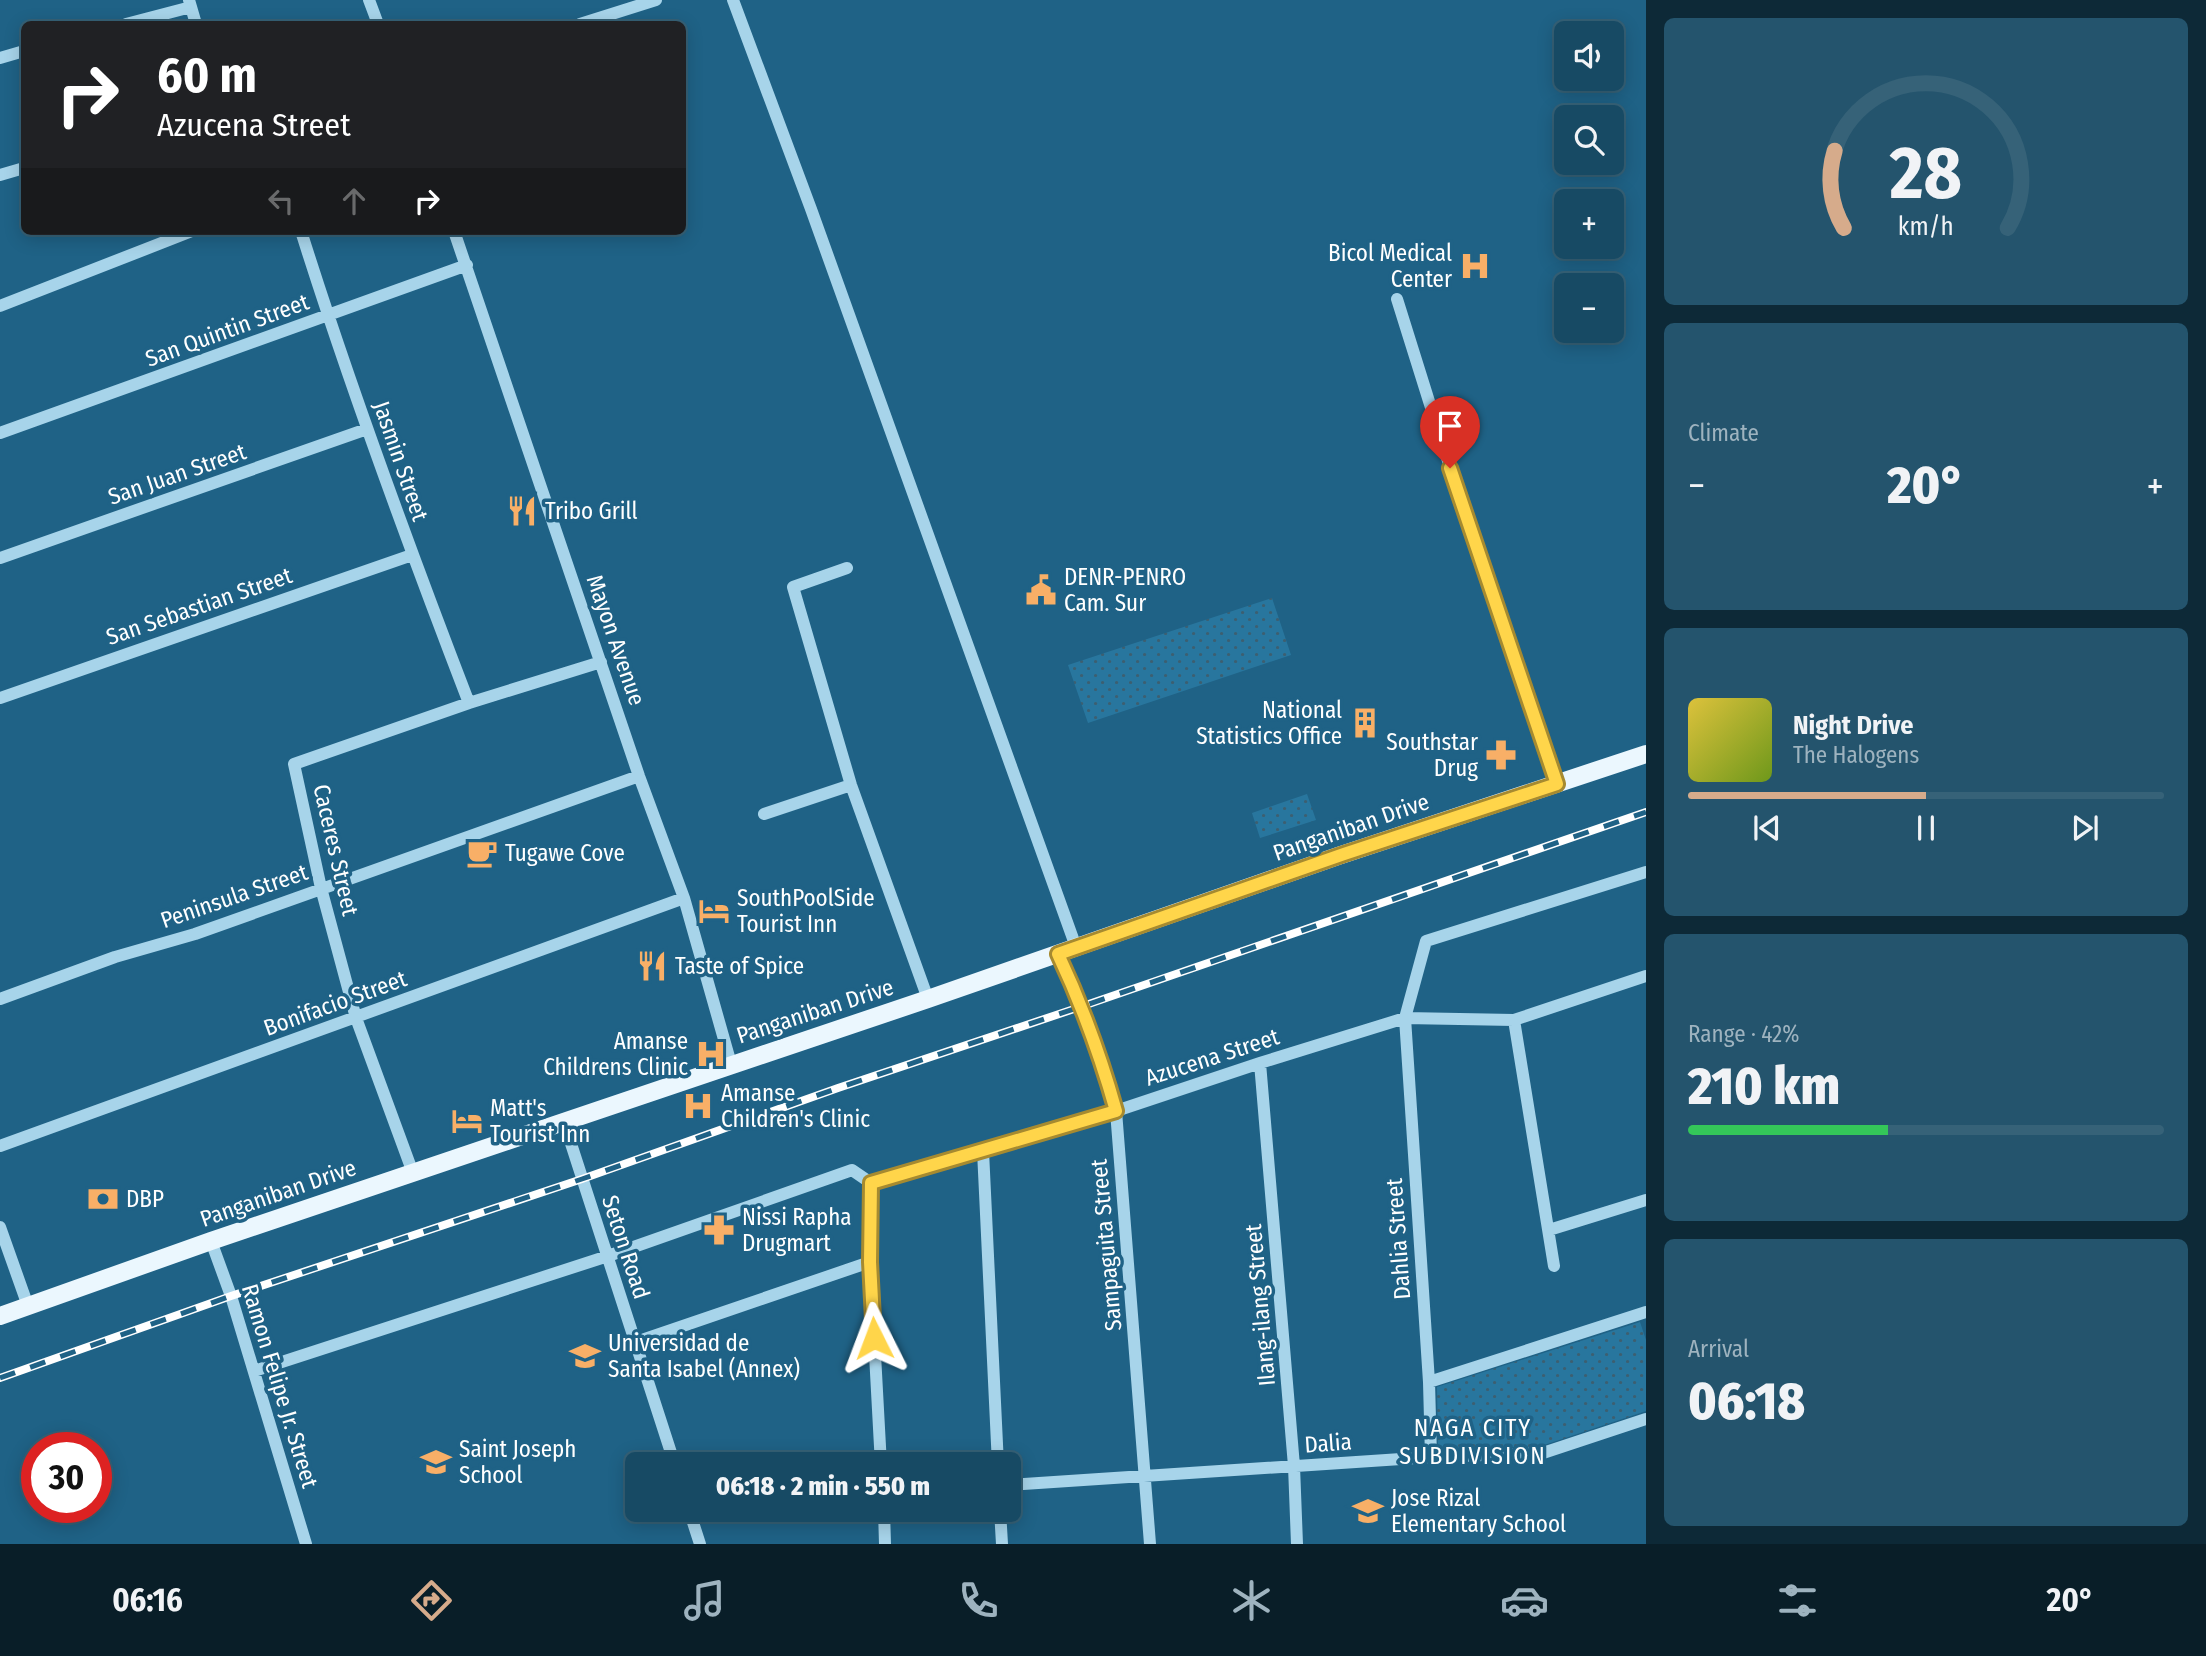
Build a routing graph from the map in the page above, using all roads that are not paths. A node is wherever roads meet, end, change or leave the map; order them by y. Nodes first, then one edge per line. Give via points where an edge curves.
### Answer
1 (369, 0) edge
2 (656, 0) edge
3 (733, 0) edge
4 (190, 4) edge
5 (136, 21) edge
6 (196, 21) edge
7 (377, 21) edge
8 (590, 21) edge
9 (21, 52) edge
10 (0, 58) edge
11 (21, 169) edge
12 (0, 175) edge
13 (182, 235) edge
14 (301, 235) edge
15 (456, 235) edge
16 (467, 265) junction
17 (1397, 299) dead end
18 (0, 306) edge
19 (328, 317) junction
20 (368, 429) junction
21 (0, 433) edge
22 (412, 555) junction
23 (0, 558) edge
24 (847, 568) dead end
25 (601, 662) junction
26 (0, 698) edge
27 (469, 703) junction
28 (1646, 754) edge
29 (639, 776) junction
30 (1557, 784) junction
31 (851, 785) junction
32 (764, 814) dead end
33 (1646, 872) edge
34 (321, 888) junction
35 (684, 898) junction
36 (1076, 947) junction
37 (1058, 954) junction
38 (1646, 976) edge
39 (0, 999) edge
40 (928, 999) junction
41 (356, 1017) junction
42 (1405, 1018) junction
43 (1514, 1020) junction
44 (1260, 1063) junction
45 (731, 1065) junction
46 (1116, 1111) junction
47 (564, 1122) junction
48 (0, 1146) edge
49 (983, 1151) junction
50 (413, 1172) junction
51 (871, 1183) junction
52 (1646, 1200) edge
53 (0, 1227) edge
54 (1549, 1230) junction
55 (211, 1241) junction
56 (608, 1256) junction
57 (870, 1262) junction
58 (1554, 1266) dead end
59 (28, 1307) junction
60 (1646, 1312) edge
61 (0, 1316) edge
62 (636, 1342) junction
63 (254, 1371) junction
64 (1429, 1382) junction
65 (1646, 1419) edge
66 (671, 1452) edge
67 (880, 1452) edge
68 (997, 1452) edge
69 (1431, 1457) junction
70 (1294, 1466) junction
71 (1146, 1476) junction
72 (1021, 1484) edge
73 (693, 1522) edge
74 (885, 1522) edge
75 (1001, 1522) edge
76 (306, 1544) edge
77 (700, 1544) edge
78 (886, 1544) edge
79 (1002, 1544) edge
80 (1150, 1544) edge
81 (1297, 1544) edge

1 - 7 street
2 - 8 street
3 - 36 street
4 - 5 street
4 - 6 street
9 - 10 street
11 - 12 street
13 - 18 street
14 - 19 street, Jasmin Street
15 - 16 street, Mayon Avenue
16 - 19 street, San Quintin Street
16 - 25 street, Mayon Avenue
17 - 30 street
19 - 20 street, Jasmin Street
19 - 21 street, San Quintin Street
20 - 22 street, Jasmin Street
20 - 23 street, San Juan Street
22 - 26 street, San Sebastian Street
22 - 27 street, Jasmin Street
24 - 31 street via 793,587
25 - 27 street, Caceres Street
25 - 29 street, Mayon Avenue
27 - 34 street, Caceres Street via 295,764
28 - 30 main road, Panganiban Drive
29 - 34 street, Peninsula Street
29 - 35 street, Mayon Avenue
30 - 36 main road, Panganiban Drive
31 - 32 street
31 - 40 street
33 - 42 street via 1426,942
34 - 39 street, Peninsula Street
34 - 41 street, Caceres Street
35 - 41 street, Bonifacio Street
35 - 45 street, Mayon Avenue
36 - 37 main road, Panganiban Drive
37 - 40 main road, Panganiban Drive
37 - 46 street, Sampaguita Street via 1083,1006
38 - 43 street, Azucena Street
40 - 45 main road, Panganiban Drive
41 - 48 street, Bonifacio Street
41 - 50 street, Caceres Street
42 - 43 street, Azucena Street
42 - 44 street, Azucena Street
42 - 64 street, Dahlia Street
43 - 54 street
44 - 46 street, Azucena Street
44 - 70 street, Ilang-ilang Street
45 - 47 main road, Panganiban Drive
46 - 49 street, Azucena Street
46 - 71 street, Sampaguita Street
47 - 50 main road, Panganiban Drive
47 - 56 street, Seton Road
49 - 51 street, Azucena Street
49 - 68 street
50 - 55 main road, Panganiban Drive
51 - 56 street via 852,1170
51 - 57 street
52 - 54 street
53 - 59 street
54 - 58 street
55 - 59 main road, Panganiban Drive
55 - 63 street, Ramon Felipe Jr. Street
56 - 62 street, Seton Road
56 - 63 street
57 - 62 street
57 - 67 street
59 - 61 main road, Panganiban Drive
60 - 64 street
62 - 66 street, Seton Road
63 - 76 street, Ramon Felipe Jr. Street
64 - 69 street, Dahlia Street
65 - 69 street, Dalia via 1543,1453
69 - 70 street, Dalia
70 - 71 street, Dalia
70 - 81 street, Ilang-ilang Street
71 - 72 street, Dalia
71 - 80 street, Sampaguita Street
73 - 77 street
74 - 78 street
75 - 79 street

